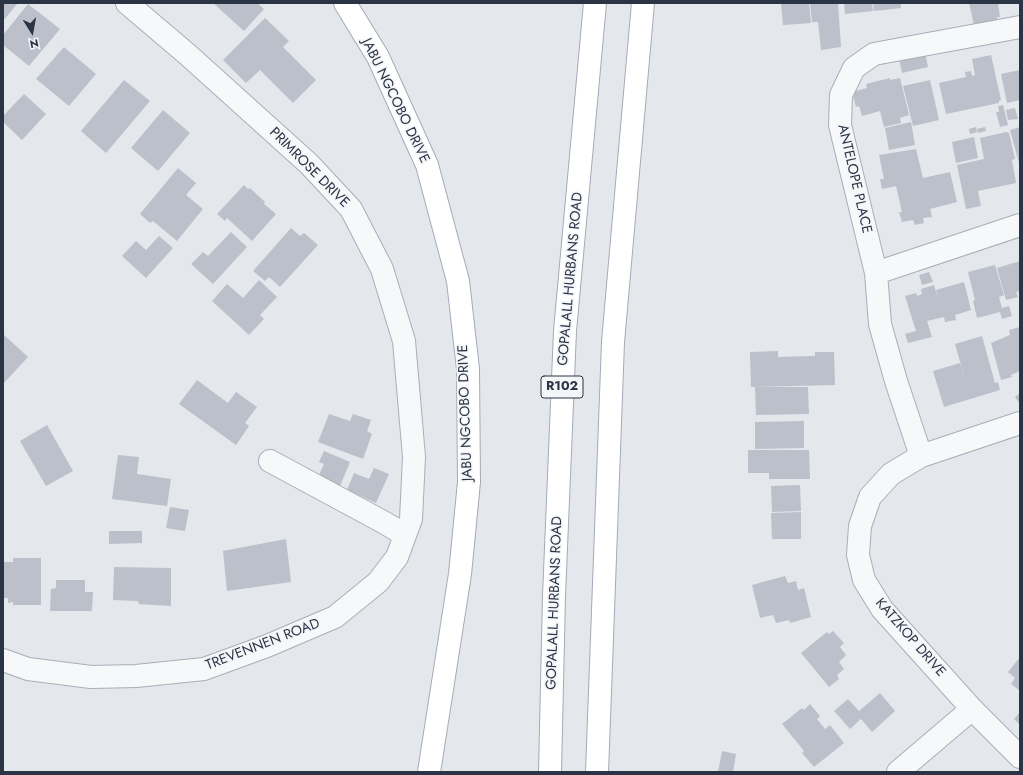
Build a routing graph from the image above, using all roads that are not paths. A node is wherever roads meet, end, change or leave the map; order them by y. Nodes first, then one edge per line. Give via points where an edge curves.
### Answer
1 (127, 3) edge
2 (345, 3) edge
3 (596, 3) edge
4 (643, 3) edge
5 (1020, 27) edge
6 (1020, 225) edge
7 (876, 273) junction
8 (1020, 423) edge
9 (921, 456) junction
10 (414, 457) joint
11 (270, 461) dead end
12 (405, 535) junction
13 (3, 660) edge
14 (972, 709) junction
15 (1020, 757) edge
16 (429, 772) edge
17 (550, 772) edge
18 (597, 772) edge
19 (898, 772) edge

1 - 10 street, PRIMROSE DRIVE via 309,164 351,209 382,269 404,341
2 - 16 main road, JABU NGCOBO DRIVE via 378,58 427,165 458,281 468,369 469,482 461,566
3 - 17 main road, GOPALALL HURBANS ROAD / R102 via 565,331
4 - 18 main road via 613,342
5 - 7 street, ANTELOPE PLACE via 874,54 854,68 841,95 840,125
6 - 7 street
7 - 9 street, ANTELOPE PLACE via 880,324
8 - 9 street, KATZKOP DRIVE
9 - 14 street, KATZKOP DRIVE via 891,474 870,497 860,526 858,555 864,580 882,610
10 - 12 street, TREVENNEN ROAD via 411,519
11 - 12 street
12 - 13 street, TREVENNEN ROAD via 397,557 378,582 335,617 204,669 136,676 91,677 28,669
14 - 15 street, KATZKOP DRIVE
14 - 19 street

